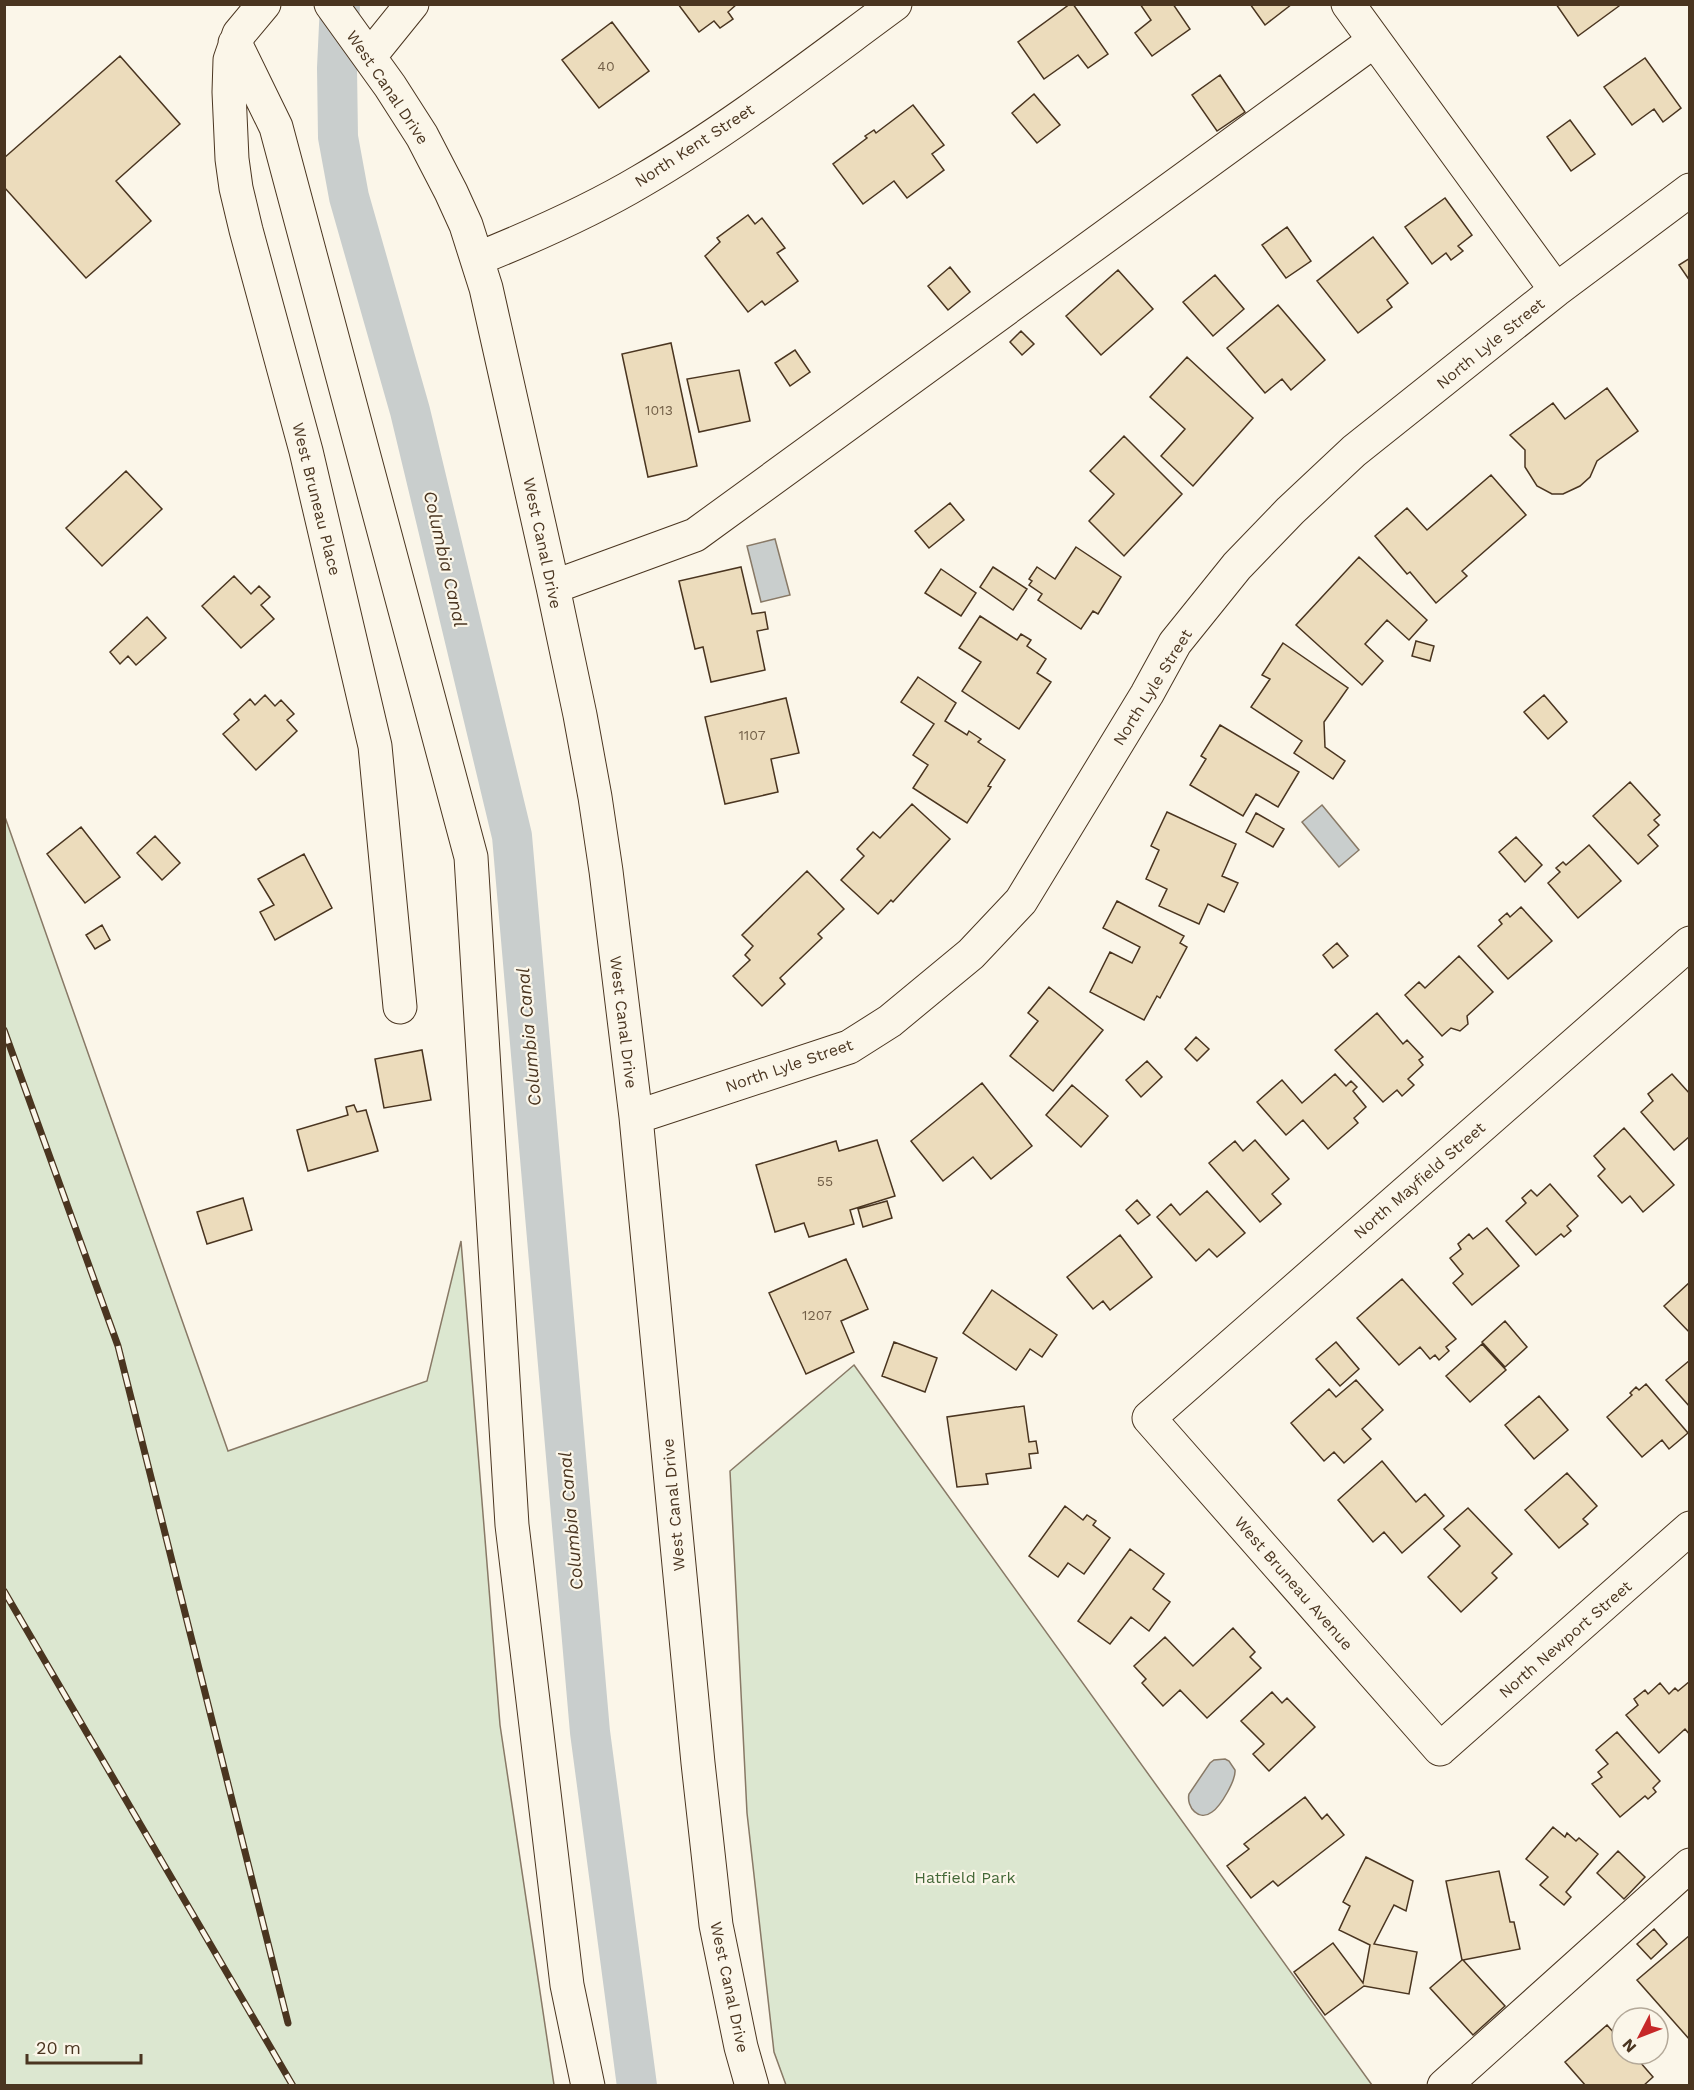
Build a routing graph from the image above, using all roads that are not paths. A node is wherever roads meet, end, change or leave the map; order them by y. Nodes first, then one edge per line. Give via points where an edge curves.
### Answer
1 (264, 4) edge
2 (331, 4) edge
3 (412, 4) edge
4 (895, 4) edge
5 (1348, 4) edge
6 (1374, 41) junction
7 (235, 43) junction
8 (364, 48) junction
9 (1689, 190) edge
10 (477, 259) junction
11 (1556, 290) junction
12 (553, 587) junction
13 (1689, 943) edge
14 (400, 1007) dead end
15 (636, 1117) junction
16 (1149, 1418) joint
17 (1689, 1528) edge
18 (1440, 1749) joint
19 (1689, 1865) edge
20 (588, 2085) edge
21 (752, 2085) edge
22 (1444, 2085) edge

1 - 7 street, West Bruneau Place
2 - 8 street, West Canal Drive
3 - 8 street
4 - 10 street, North Kent Street via 693,149 641,181 557,225
5 - 6 street
6 - 11 street
6 - 12 street via 695,535
7 - 14 street, West Bruneau Place via 230,60 231,159 306,451 375,746
7 - 20 street via 276,127 471,857 512,1525 567,1985
8 - 10 street, West Canal Drive via 433,156 466,225
9 - 11 street, North Lyle Street
10 - 12 street, West Canal Drive
11 - 15 street, North Lyle Street via 1354,451 1237,566 1175,643 1020,902 971,954 890,1021 849,1047
12 - 15 street, West Canal Drive via 597,808
13 - 16 street, North Mayfield Street
15 - 21 street, West Canal Drive via 716,1925
16 - 18 street, West Bruneau Avenue
17 - 18 street, North Newport Street
19 - 22 street

